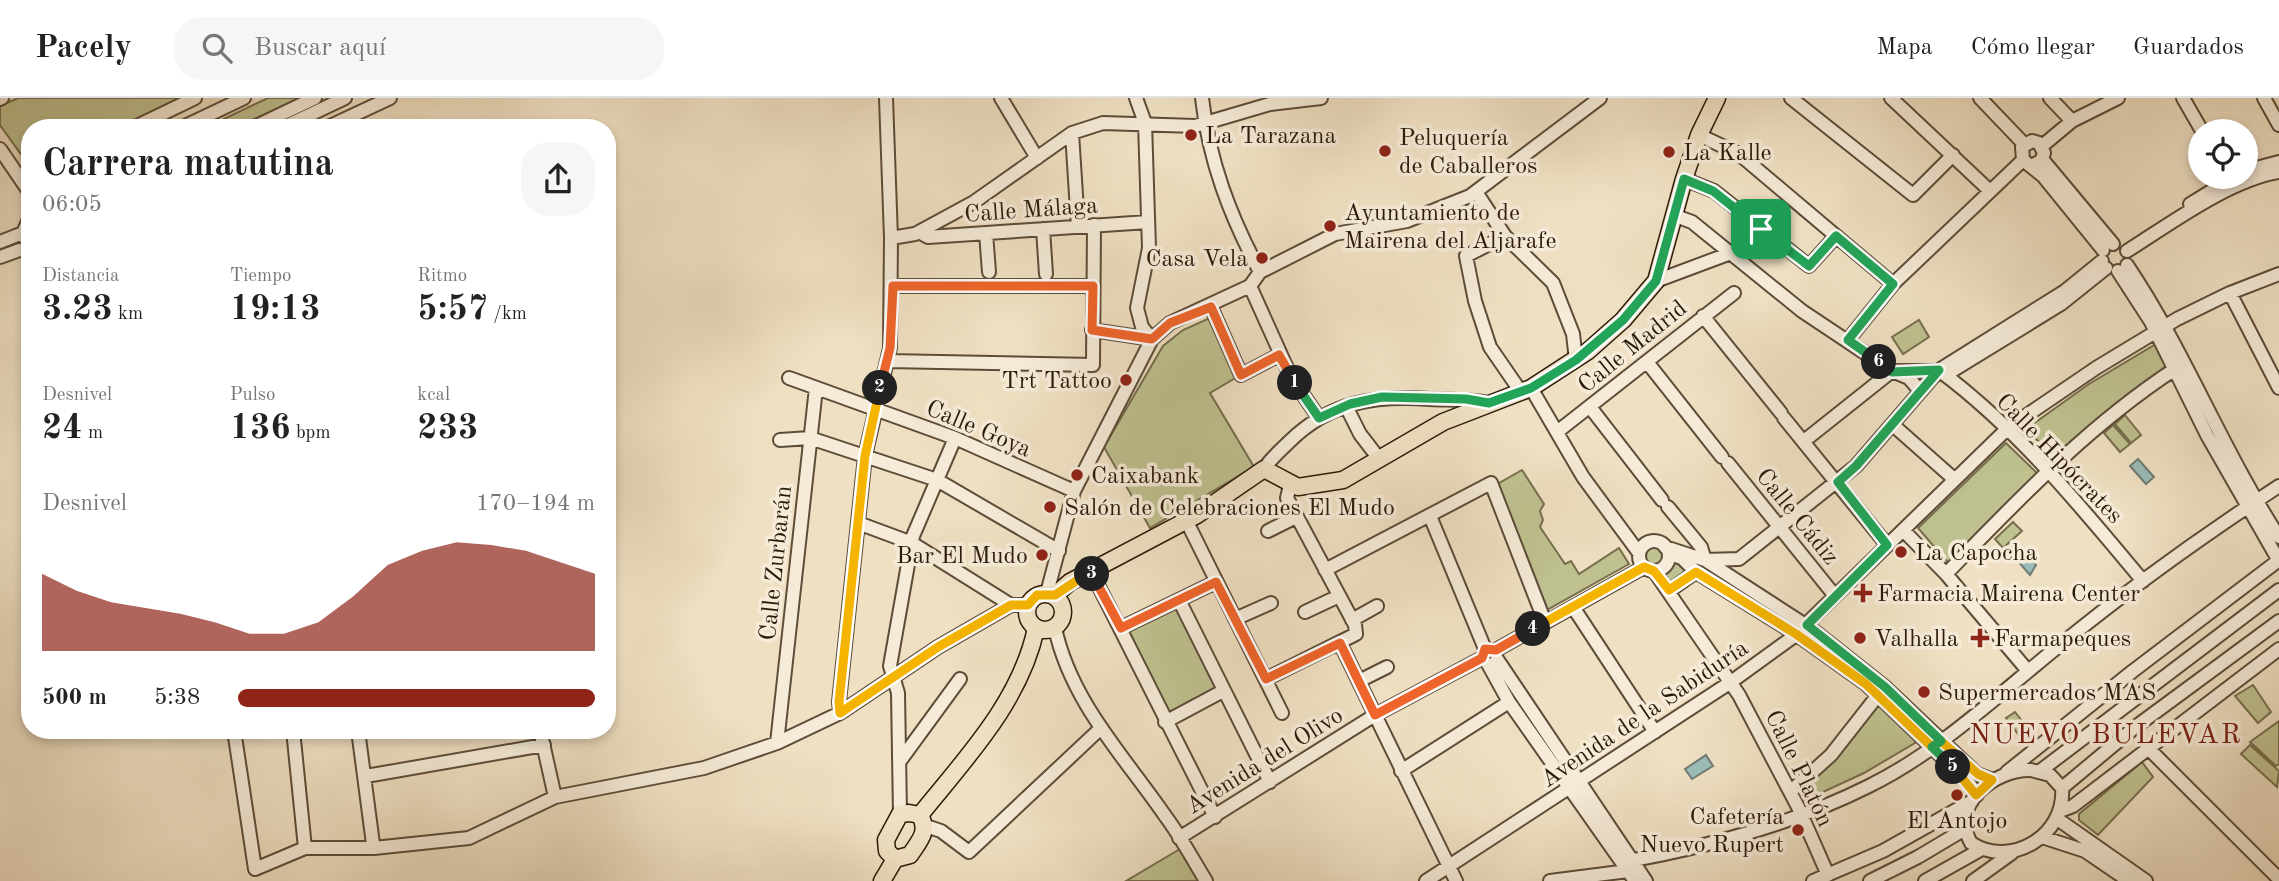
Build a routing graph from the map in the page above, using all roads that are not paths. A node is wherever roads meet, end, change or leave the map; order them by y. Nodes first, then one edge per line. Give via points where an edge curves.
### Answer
1 (195, 98) edge
2 (244, 98) edge
3 (315, 98) edge
4 (345, 98) edge
5 (390, 98) edge
6 (886, 98) edge
7 (1001, 98) edge
8 (1136, 98) edge
9 (1202, 98) edge
10 (1321, 98) edge
11 (1600, 98) edge
12 (1717, 98) edge
13 (1791, 98) edge
14 (1891, 98) edge
15 (1980, 98) edge
16 (2050, 98) edge
17 (2118, 98) edge
18 (2183, 98) edge
19 (2264, 98) edge
20 (152, 119) edge
21 (200, 119) edge
22 (271, 119) edge
23 (301, 119) edge
24 (345, 119) edge
25 (2195, 119) edge
26 (2071, 121) junction
27 (1145, 123) junction
28 (1205, 123) junction
29 (2279, 125) edge
30 (1072, 133) junction
31 (1699, 135) junction
32 (0, 149) edge
33 (1953, 155) junction
34 (1037, 158) junction
35 (2035, 158) junction
36 (2279, 162) edge
37 (2258, 168) edge
38 (21, 172) edge
39 (2279, 172) edge
40 (1684, 179) junction
41 (2214, 189) edge
42 (1990, 191) junction
43 (1476, 192) junction
44 (1673, 215) junction
45 (1148, 222) junction
46 (1094, 225) junction
47 (1078, 226) junction
48 (1043, 229) junction
49 (919, 232) junction
50 (986, 233) junction
51 (21, 234) edge
52 (1505, 236) junction
53 (1836, 236) junction
54 (891, 238) junction
55 (0, 242) edge
56 (21, 250) edge
57 (1731, 253) junction
58 (0, 257) edge
59 (2115, 257) junction
60 (989, 272) dead end
61 (1260, 272) junction
62 (1046, 274) dead end
63 (2279, 274) edge
64 (1656, 281) junction
65 (1893, 284) junction
66 (893, 286) junction
67 (1093, 286) junction
68 (1250, 286) junction
69 (1734, 293) dead end
70 (2230, 293) junction
71 (1211, 307) junction
72 (1703, 316) junction
73 (2161, 329) junction
74 (1092, 330) junction
75 (1152, 339) junction
76 (1848, 340) junction
77 (1279, 355) junction
78 (1576, 360) junction
79 (888, 361) junction
80 (1647, 362) junction
81 (2175, 369) junction
82 (1939, 370) junction
83 (1892, 372) junction
84 (789, 378) dead end
85 (816, 388) junction
86 (2279, 388) edge
87 (1526, 390) junction
88 (1920, 391) junction
89 (1489, 403) junction
90 (1346, 406) junction
91 (1590, 407) junction
92 (875, 409) junction
93 (1319, 418) junction
94 (1893, 425) junction
95 (2008, 428) junction
96 (1557, 432) junction
97 (810, 438) junction
98 (955, 438) junction
99 (780, 440) dead end
100 (1804, 441) junction
101 (865, 456) junction
102 (1380, 460) junction
103 (1265, 469) junction
104 (2048, 469) junction
105 (1954, 479) junction
106 (937, 480) junction
107 (1838, 482) junction
108 (1290, 485) junction
109 (2279, 486) edge
110 (1073, 491) junction
111 (2251, 504) junction
112 (1430, 516) junction
113 (1296, 517) junction
114 (1613, 518) junction
115 (1186, 520) junction
116 (858, 523) junction
117 (1780, 527) junction
118 (1903, 530) junction
119 (1268, 531) dead end
120 (2279, 537) edge
121 (1651, 542) junction
122 (912, 543) junction
123 (1887, 545) junction
124 (1667, 550) junction
125 (1059, 551) junction
126 (1639, 553) junction
127 (1705, 560) junction
128 (2279, 561) edge
129 (1649, 569) junction
130 (1325, 570) junction
131 (1091, 571) junction
132 (1696, 572) junction
133 (1946, 574) junction
134 (2143, 581) junction
135 (1216, 582) junction
136 (1669, 590) junction
137 (2279, 590) edge
138 (1051, 594) junction
139 (1339, 596) junction
140 (1835, 596) junction
141 (1180, 602) junction
142 (1271, 603) dead end
143 (1011, 605) junction
144 (1028, 605) junction
145 (1377, 606) dead end
146 (1573, 607) junction
147 (1305, 612) dead end
148 (1235, 619) junction
149 (1352, 620) junction
150 (2279, 621) edge
151 (1545, 622) junction
152 (1121, 628) junction
153 (1045, 629) junction
154 (1802, 629) junction
155 (1340, 643) junction
156 (2279, 649) edge
157 (1489, 656) junction
158 (1387, 667) dead end
159 (2028, 671) junction
160 (893, 678) junction
161 (960, 679) dead end
162 (1266, 679) junction
163 (1359, 681) junction
164 (1731, 682) junction
165 (1223, 691) junction
166 (1878, 695) junction
167 (1509, 702) junction
168 (840, 713) junction
169 (1282, 713) dead end
170 (1375, 715) junction
171 (1165, 722) junction
172 (1101, 728) junction
173 (1655, 732) junction
174 (235, 739) edge
175 (294, 739) edge
176 (360, 739) edge
177 (542, 739) edge
178 (777, 743) junction
179 (1936, 744) junction
180 (544, 745) junction
181 (2147, 747) junction
182 (900, 762) junction
183 (1401, 771) junction
184 (2040, 771) junction
185 (2007, 772) junction
186 (366, 776) junction
187 (1992, 780) junction
188 (1270, 782) junction
189 (1575, 785) junction
190 (2062, 788) junction
191 (1790, 792) junction
192 (555, 797) junction
193 (1974, 798) junction
194 (911, 814) junction
195 (2058, 815) junction
196 (1802, 816) junction
197 (1215, 817) junction
198 (1965, 829) junction
199 (2042, 836) junction
200 (1179, 838) junction
201 (373, 844) dead end
202 (305, 848) junction
203 (1980, 850) junction
204 (2013, 852) junction
205 (895, 859) junction
206 (1449, 867) junction
207 (1630, 869) edge
208 (1828, 875) junction
209 (1992, 877) edge
210 (2279, 879) edge
211 (882, 881) edge
212 (1206, 881) edge
213 (1426, 881) edge
214 (1456, 881) edge
215 (1550, 881) edge
216 (1646, 881) edge
217 (1813, 881) edge
218 (1870, 881) edge
219 (1925, 881) edge
220 (1973, 881) edge
221 (2129, 881) edge
222 (2146, 881) edge

1 - 20 street
2 - 21 street
3 - 22 street
4 - 23 street
5 - 24 street
6 - 54 street
7 - 34 street
8 - 27 street
9 - 28 street
10 - 28 street via 1270,104
11 - 43 street
12 - 31 main road
13 - 33 street via 1913,195
14 - 33 street
15 - 35 street via 2024,144 2032,141
16 - 26 street
17 - 26 street
18 - 25 street
19 - 29 street
26 - 35 street
27 - 28 street
27 - 30 street via 1103,123
27 - 45 street
28 - 61 street via 1211,157 1234,224
30 - 34 street
30 - 47 street
31 - 40 main road
31 - 53 street via 1739,154
32 - 38 street
33 - 42 street
34 - 49 street via 974,202
35 - 42 street
35 - 59 street
36 - 37 street
39 - 59 street via 2261,175 2226,193
40 - 44 main road
40 - 53 street via 1713,191 1809,266
41 - 59 street
42 - 65 street
43 - 52 street
43 - 61 street via 1407,220 1335,234
44 - 57 street via 1692,222
44 - 64 main road
45 - 46 street, Calle Málaga
45 - 75 street via 1149,248 1137,308 1142,327
46 - 47 street, Calle Málaga
46 - 67 street
47 - 48 street, Calle Málaga
48 - 50 street, Calle Málaga
48 - 62 street
49 - 50 street, Calle Málaga via 928,237
49 - 54 street
50 - 60 street
51 - 55 street
52 - 78 street via 1553,283 1573,334
52 - 87 street, Calle Platón via 1466,256 1490,347
53 - 65 street
54 - 66 street
56 - 58 street
57 - 64 street
57 - 76 street via 1801,311
59 - 73 street
59 - 82 street
61 - 68 street
63 - 70 street, Avenida de la Sabiduría
64 - 78 main road via 1623,320
65 - 76 street
66 - 67 street
66 - 79 street
67 - 74 street
68 - 71 street
68 - 77 street
69 - 72 street, Calle Madrid
70 - 73 street, Avenida de la Sabiduría
70 - 86 street
71 - 75 street via 1170,323
71 - 77 street via 1241,375
72 - 80 street, Calle Madrid
72 - 100 street
73 - 81 street
73 - 95 street, Avenida de la Sabiduría
73 - 111 street
74 - 75 street
74 - 79 street via 1093,365
75 - 110 street
76 - 83 street
77 - 93 street
78 - 87 main road
79 - 92 street
80 - 91 street, Calle Madrid
80 - 117 street, Calle Cádiz
81 - 104 street via 2138,393
81 - 111 street
82 - 83 street
82 - 88 street
82 - 95 street, Calle Hipócrates
83 - 88 street via 1909,378
83 - 100 street
84 - 85 street, Calle Goya
85 - 92 street, Calle Goya
85 - 97 street, Calle Zurbarán
87 - 89 main road
87 - 96 street, Calle Platón
88 - 94 street
89 - 90 street via 1405,396
89 - 102 main road via 1443,422
90 - 93 street
90 - 102 street
91 - 96 street, Calle Madrid
91 - 127 street via 1700,547
92 - 98 street, Calle Goya
92 - 101 street
93 - 103 street
94 - 105 street
94 - 107 street
95 - 104 street, Calle Hipócrates
95 - 105 street, Avenida de la Sabiduría
96 - 114 street, Calle Platón
97 - 99 street
97 - 101 street
97 - 178 street, Calle Zurbarán
98 - 106 street
98 - 110 street, Calle Goya
100 - 107 street
101 - 106 street
101 - 116 street
102 - 108 main road via 1343,480 1315,487
103 - 108 main road
103 - 115 main road
104 - 133 street
104 - 134 street, Calle Hipócrates
105 - 118 street, Avenida de la Sabiduría
106 - 122 street
106 - 125 street
107 - 117 street
107 - 123 street
108 - 113 street via 1287,498
109 - 111 street
110 - 125 street
111 - 120 street
111 - 128 street
111 - 134 street
112 - 130 street
112 - 151 street via 1491,483
112 - 157 street
113 - 119 street
113 - 130 street
114 - 121 street
114 - 126 street, Calle Platón
115 - 131 main road
115 - 135 street
116 - 122 street
116 - 168 street
117 - 127 street via 1739,559
117 - 140 street, Calle Cádiz
118 - 123 street, Avenida de la Sabiduría
118 - 133 street
121 - 124 street
121 - 126 street
122 - 143 street
122 - 160 street via 890,666
123 - 140 street, Avenida de la Sabiduría
124 - 127 street
124 - 129 street via 1663,568
124 - 132 street
125 - 138 street
126 - 129 street, Calle Platón
127 - 154 street
128 - 185 street
129 - 136 street, Calle Platón
129 - 146 street, Avenida del Olivo
130 - 139 street
131 - 138 main road
131 - 152 street
132 - 136 street
132 - 154 street
133 - 159 street
134 - 159 street
135 - 141 street
135 - 148 street
136 - 164 street, Calle Platón
137 - 184 street
138 - 144 main road via 1037,595
138 - 153 main road via 1061,603 1063,617
139 - 147 street
139 - 149 street
140 - 154 street, Avenida de la Sabiduría
141 - 152 street
141 - 165 street
142 - 148 street
143 - 144 street
143 - 160 street
144 - 153 main road via 1027,615
145 - 149 street
146 - 151 street, Avenida del Olivo
146 - 173 street
148 - 162 street
149 - 155 street via 1356,634
150 - 190 street via 2134,728
151 - 157 street, Avenida del Olivo
152 - 171 street
153 - 172 street
153 - 194 main road via 988,730
154 - 164 street, Avenida de la Sabiduría
154 - 166 street
154 - 179 street via 1885,687
155 - 162 street
155 - 163 street
156 - 181 street
157 - 167 street
157 - 170 street, Avenida del Olivo
157 - 189 street
158 - 163 street
159 - 179 street
160 - 168 street
160 - 182 street via 898,693
161 - 182 street
162 - 169 street
163 - 170 street
164 - 173 street, Avenida de la Sabiduría
164 - 191 street, Calle Platón
165 - 171 street
165 - 188 street
166 - 179 street
166 - 191 street via 1831,755
167 - 183 street
167 - 189 street
168 - 178 street
170 - 183 street
170 - 188 street, Avenida del Olivo
171 - 197 street
172 - 194 street via 969,852
172 - 200 street
173 - 189 street, Avenida de la Sabiduría
174 - 202 street via 255,869
175 - 202 street
176 - 186 street
177 - 180 street
178 - 192 street via 704,768
179 - 187 street
179 - 193 street via 1969,783
179 - 196 street via 1871,785
180 - 186 street
180 - 192 street
181 - 195 street
181 - 210 street
182 - 194 street
183 - 206 street
184 - 185 street
184 - 190 street
185 - 187 street
186 - 201 street
187 - 193 street
188 - 197 street, Avenida del Olivo
189 - 206 street, Avenida de la Sabiduría
189 - 207 street
190 - 195 street
191 - 196 street, Calle Platón
192 - 202 street via 469,838 374,848
193 - 198 street via 1964,819
193 - 208 street via 1883,850
194 - 205 main road via 910,855
194 - 205 main road via 886,840 887,851
195 - 199 street
195 - 222 street
196 - 207 street
196 - 208 street, Calle Platón
197 - 200 street, Avenida del Olivo
198 - 203 street via 1971,844
198 - 218 street
199 - 204 street
199 - 221 street via 2085,851
200 - 212 street
203 - 204 street
203 - 219 street
204 - 209 street
205 - 211 main road
206 - 213 street, Avenida de la Sabiduría
206 - 214 street
207 - 215 street
207 - 216 street
208 - 217 street
209 - 220 street

